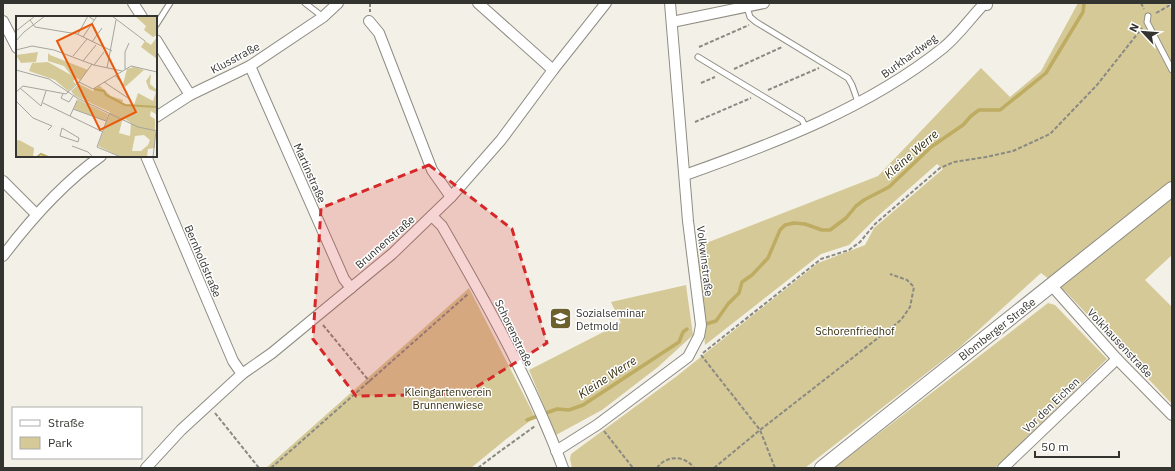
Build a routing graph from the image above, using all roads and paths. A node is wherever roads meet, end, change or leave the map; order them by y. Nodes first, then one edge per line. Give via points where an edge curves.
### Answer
1 (133, 3) edge
2 (170, 3) edge
3 (305, 3) edge
4 (338, 3) edge
5 (478, 3) edge
6 (606, 3) edge
7 (670, 3) edge
8 (764, 3) edge
9 (1172, 4) edge
10 (986, 5) dead end
11 (747, 8) junction
12 (141, 16) edge
13 (1148, 16) dead end
14 (323, 17) junction
15 (3, 21) edge
16 (369, 21) dead end
17 (672, 22) junction
18 (756, 22) junction
19 (1147, 22) junction
20 (157, 23) edge
21 (157, 42) edge
22 (16, 46) edge
23 (699, 47) dead end
24 (783, 47) dead end
25 (698, 57) dead end
26 (758, 59) dead end
27 (250, 66) junction
28 (821, 67) dead end
29 (552, 70) junction
30 (1172, 70) edge
31 (760, 94) junction
32 (190, 95) junction
33 (754, 97) dead end
34 (858, 102) junction
35 (157, 116) edge
36 (695, 122) dead end
37 (806, 128) junction
38 (97, 157) edge
39 (146, 157) edge
40 (87, 160) edge
41 (685, 175) junction
42 (3, 181) edge
43 (1172, 189) edge
44 (451, 197) junction
45 (36, 214) junction
46 (432, 216) junction
47 (3, 256) edge
48 (890, 274) dead end
49 (1052, 286) junction
50 (477, 287) junction
51 (350, 288) junction
52 (316, 316) junction
53 (1116, 359) junction
54 (242, 374) junction
55 (370, 382) junction
56 (208, 405) junction
57 (1172, 415) edge
58 (541, 417) junction
59 (604, 422) junction
60 (760, 430) junction
61 (556, 451) junction
62 (146, 468) edge
63 (259, 468) edge
64 (271, 468) edge
65 (478, 468) edge
66 (563, 468) edge
67 (633, 468) edge
68 (657, 468) edge
69 (669, 468) edge
70 (678, 468) edge
71 (694, 468) edge
72 (714, 468) edge
73 (775, 468) edge
74 (822, 468) edge
75 (1002, 468) edge

1 - 12 street
2 - 20 lane
3 - 14 lane
4 - 14 street, Klusstraße
5 - 29 street
6 - 29 street, Brunnenstraße
7 - 17 street, Volkwinstraße
8 - 11 street
9 - 19 path via 1156,12
10 - 34 street, Burkhardweg via 985,3 944,47 898,80
11 - 17 street
11 - 18 lane via 750,17
13 - 19 lane
14 - 27 street, Klusstraße
15 - 22 street
16 - 44 street via 379,33 432,170
17 - 41 street, Volkwinstraße
18 - 23 path
18 - 34 lane via 848,78
19 - 30 lane
19 - 60 path via 1097,85 1050,134 1013,151 954,162 940,168 875,224 860,242 849,250 821,259 701,354
21 - 32 street
24 - 26 path
25 - 31 lane
27 - 32 street, Klusstraße
27 - 51 street, Martinstraße
28 - 31 path
29 - 44 street, Brunnenstraße via 501,140
31 - 37 lane via 802,120
32 - 35 street, Klusstraße
33 - 36 path
34 - 37 street, Burkhardweg
37 - 41 street, Burkhardweg
38 - 40 street
39 - 54 street, Bernholdstraße via 233,361
40 - 45 street
41 - 59 street, Volkwinstraße via 701,325 699,336 688,356
42 - 45 street
43 - 49 street, Blomberger Straße
44 - 46 street, Brunnenstraße
45 - 47 street
46 - 50 street, Schorenstraße via 442,226
46 - 51 street, Brunnenstraße via 392,254
48 - 60 path via 907,280 914,288 910,307 901,320
49 - 53 street, Volkhausenstraße
49 - 74 street, Blomberger Straße
50 - 55 path
50 - 58 street, Schorenstraße
51 - 52 street, Brunnenstraße
52 - 54 street, Brunnenstraße
52 - 55 path
53 - 57 street, Volkhausenstraße
53 - 75 street, Vor den Eichen
54 - 56 street, Brunnenstraße
55 - 64 path
56 - 62 street, Brunnenstraße
56 - 63 path
58 - 61 street, Schorenstraße
58 - 65 path via 516,441 504,446
59 - 61 street, Volkwinstraße
59 - 67 path
60 - 72 path
60 - 73 path
61 - 66 street, Schorenstraße
68 - 71 path via 667,459 675,458 684,459
69 - 70 path

